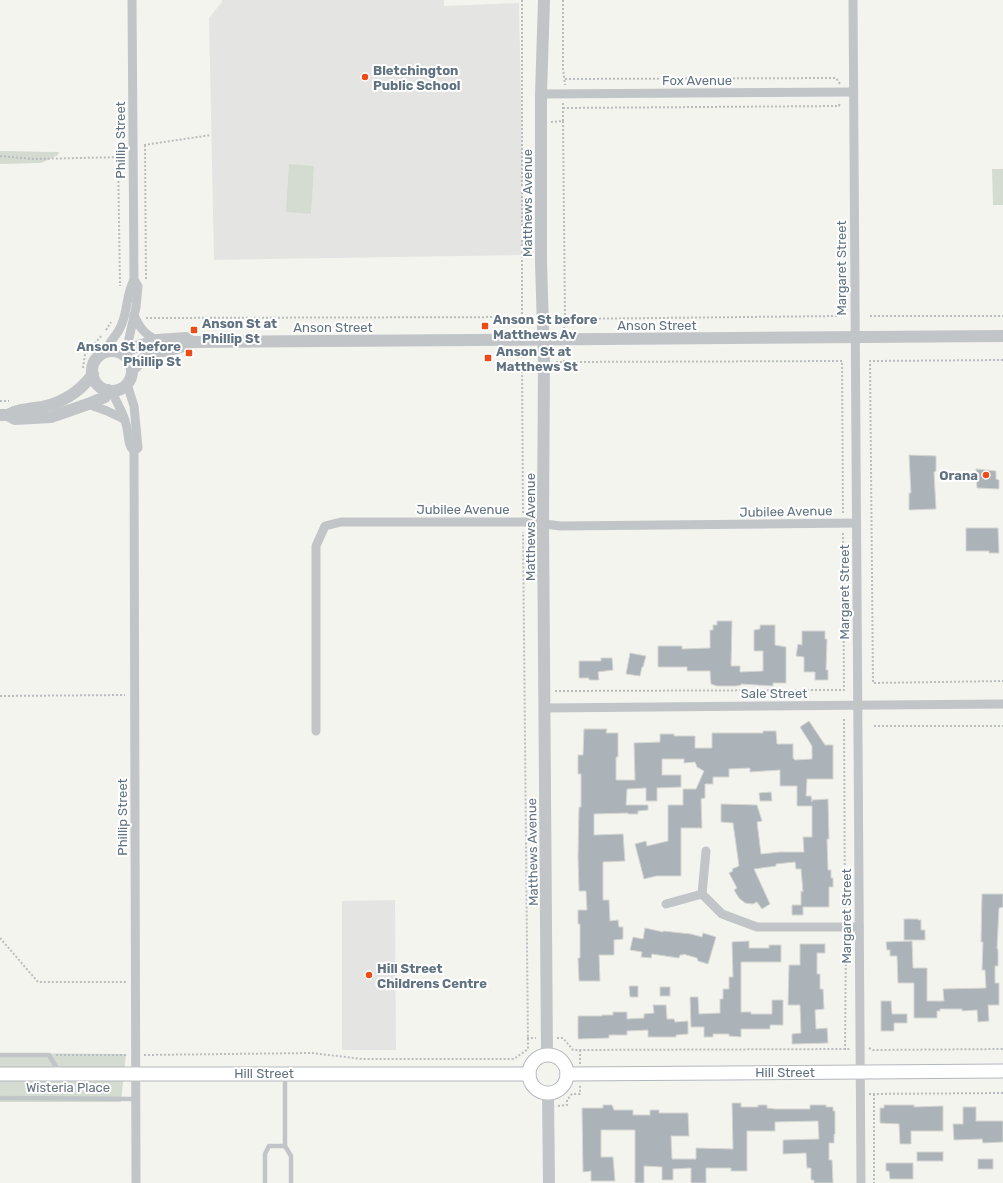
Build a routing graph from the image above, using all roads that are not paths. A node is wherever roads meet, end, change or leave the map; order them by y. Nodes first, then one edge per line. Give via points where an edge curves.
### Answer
1 (132, 0) edge
2 (544, 0) edge
3 (853, 0) edge
4 (853, 92) junction
5 (541, 94) junction
6 (134, 280) junction
7 (134, 315) junction
8 (1003, 336) edge
9 (855, 337) junction
10 (157, 340) junction
11 (543, 340) junction
12 (192, 342) junction
13 (105, 353) junction
14 (122, 354) junction
15 (132, 370) junction
16 (87, 374) junction
17 (127, 384) junction
18 (110, 391) junction
19 (88, 404) junction
20 (4, 415) edge
21 (124, 419) junction
22 (134, 451) junction
23 (856, 523) junction
24 (543, 524) junction
25 (1003, 704) edge
26 (857, 706) junction
27 (545, 708) junction
28 (316, 731) dead end
29 (706, 851) dead end
30 (702, 894) junction
31 (666, 904) dead end
32 (859, 927) junction
33 (0, 1055) edge
34 (547, 1055) junction
35 (1003, 1071) edge
36 (860, 1072) junction
37 (136, 1073) junction
38 (286, 1073) junction
39 (0, 1074) edge
40 (59, 1074) junction
41 (529, 1074) junction
42 (567, 1074) junction
43 (0, 1098) edge
44 (135, 1099) junction
45 (548, 1099) junction
46 (285, 1146) junction
47 (136, 1183) edge
48 (265, 1183) edge
49 (291, 1183) edge
50 (549, 1183) edge
51 (860, 1183) edge

1 - 6 street, Phillip Street
2 - 5 street, Matthews Avenue
3 - 4 street, Margaret Street
4 - 5 street, Fox Avenue
4 - 9 street, Margaret Street
5 - 11 street, Matthews Avenue
6 - 7 street, Phillip Street via 138,286
6 - 13 street, Phillip Street via 121,326
7 - 10 street via 142,330
7 - 14 street, Phillip Street via 128,344
8 - 9 street, Anson Street
9 - 11 street, Anson Street
9 - 23 street, Margaret Street
10 - 12 street, Anson Street via 186,338
10 - 14 street, Anson Street
11 - 12 street, Anson Street
11 - 24 street, Matthews Avenue
12 - 15 street, Anson Street via 148,356
13 - 14 street via 113,351
13 - 16 street via 96,360
14 - 15 street via 130,362
15 - 17 street
16 - 18 street via 98,385
16 - 20 street via 83,387 61,400 36,408 15,410
17 - 18 street via 119,390
17 - 22 street, Phillip Street via 134,406 137,433 138,448
18 - 19 street via 104,397
18 - 21 street, Phillip Street
19 - 20 street via 51,417 15,419
19 - 21 street
21 - 22 street, Phillip Street via 130,448
22 - 37 street, Phillip Street
23 - 24 street, Jubilee Avenue via 560,526
23 - 26 street, Margaret Street
24 - 27 street, Matthews Avenue
24 - 28 street, Jubilee Avenue via 341,522 325,526 316,546
25 - 26 street, Sale Street
26 - 27 street, Sale Street
26 - 32 street, Margaret Street
27 - 34 street, Matthews Avenue
29 - 30 street
30 - 31 street
30 - 32 street via 722,914 757,927
32 - 36 street, Margaret Street
33 - 40 lane via 49,1055
34 - 41 main road via 536,1059
34 - 42 main road via 559,1058
35 - 36 main road, Hill Street
36 - 42 main road, Hill Street
36 - 51 street, Margaret Street
37 - 38 main road, Hill Street
37 - 40 main road, Hill Street
37 - 44 street, Phillip Street
38 - 41 main road, Hill Street
38 - 46 lane
39 - 40 main road, Hill Street
41 - 45 main road via 532,1085
42 - 45 main road via 559,1090
43 - 44 lane, Wisteria Place
44 - 47 street, Phillip Street
45 - 50 street
46 - 48 lane via 269,1146 265,1154
46 - 49 lane via 291,1156

